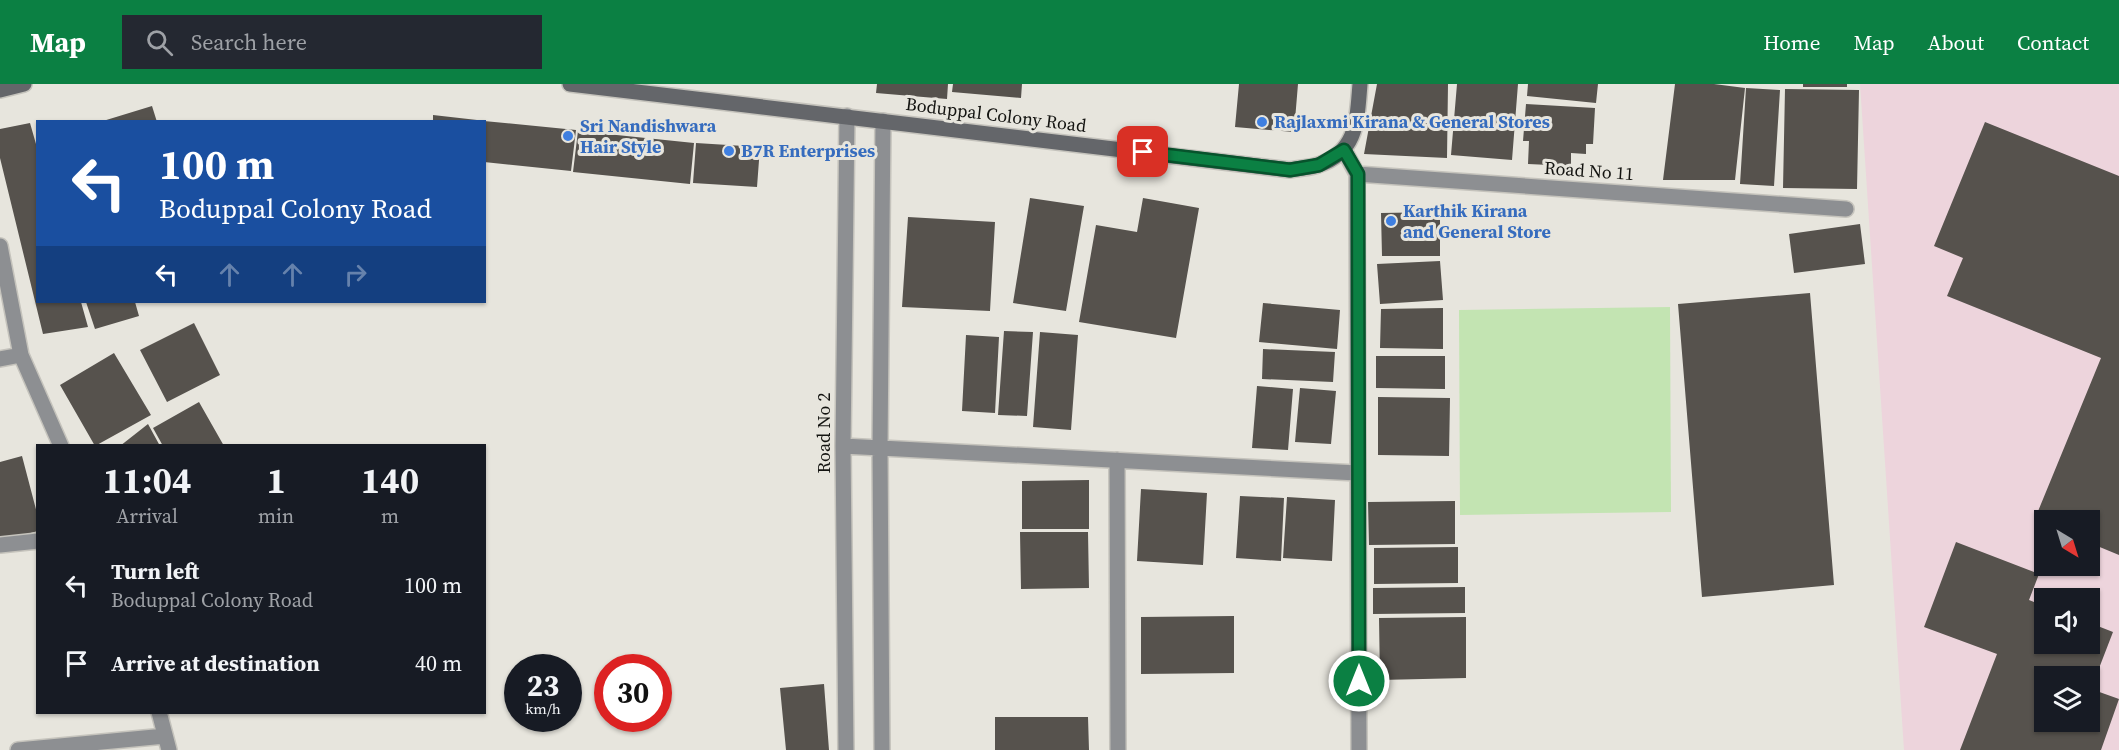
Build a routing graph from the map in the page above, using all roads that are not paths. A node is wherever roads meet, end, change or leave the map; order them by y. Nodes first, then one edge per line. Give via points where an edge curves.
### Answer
1 (24, 84) edge
2 (570, 84) edge
3 (1360, 84) edge
4 (0, 90) edge
5 (847, 116) junction
6 (883, 121) junction
7 (1344, 150) junction
8 (1358, 174) junction
9 (1846, 209) dead end
10 (0, 246) edge
11 (21, 355) junction
12 (0, 358) edge
13 (60, 444) edge
14 (843, 446) junction
15 (880, 448) junction
16 (1116, 460) junction
17 (1357, 473) junction
18 (36, 541) edge
19 (0, 545) edge
20 (160, 714) edge
21 (167, 743) edge
22 (18, 750) edge
23 (846, 750) edge
24 (882, 750) edge
25 (1118, 750) edge
26 (1359, 750) edge

1 - 4 street
2 - 5 street, Boduppal Colony Road
3 - 7 street via 1356,128
5 - 6 street, Boduppal Colony Road
5 - 14 street, Road No 2
6 - 7 street, Boduppal Colony Road via 1290,170 1319,165
6 - 15 street
7 - 8 street
8 - 9 street, Road No 11
8 - 17 street
10 - 11 street
11 - 12 street
11 - 13 street
14 - 15 street
14 - 23 street, Road No 2
15 - 16 street
15 - 24 street
16 - 17 street
16 - 25 street
17 - 26 street
18 - 19 street
20 - 21 street
21 - 22 street

